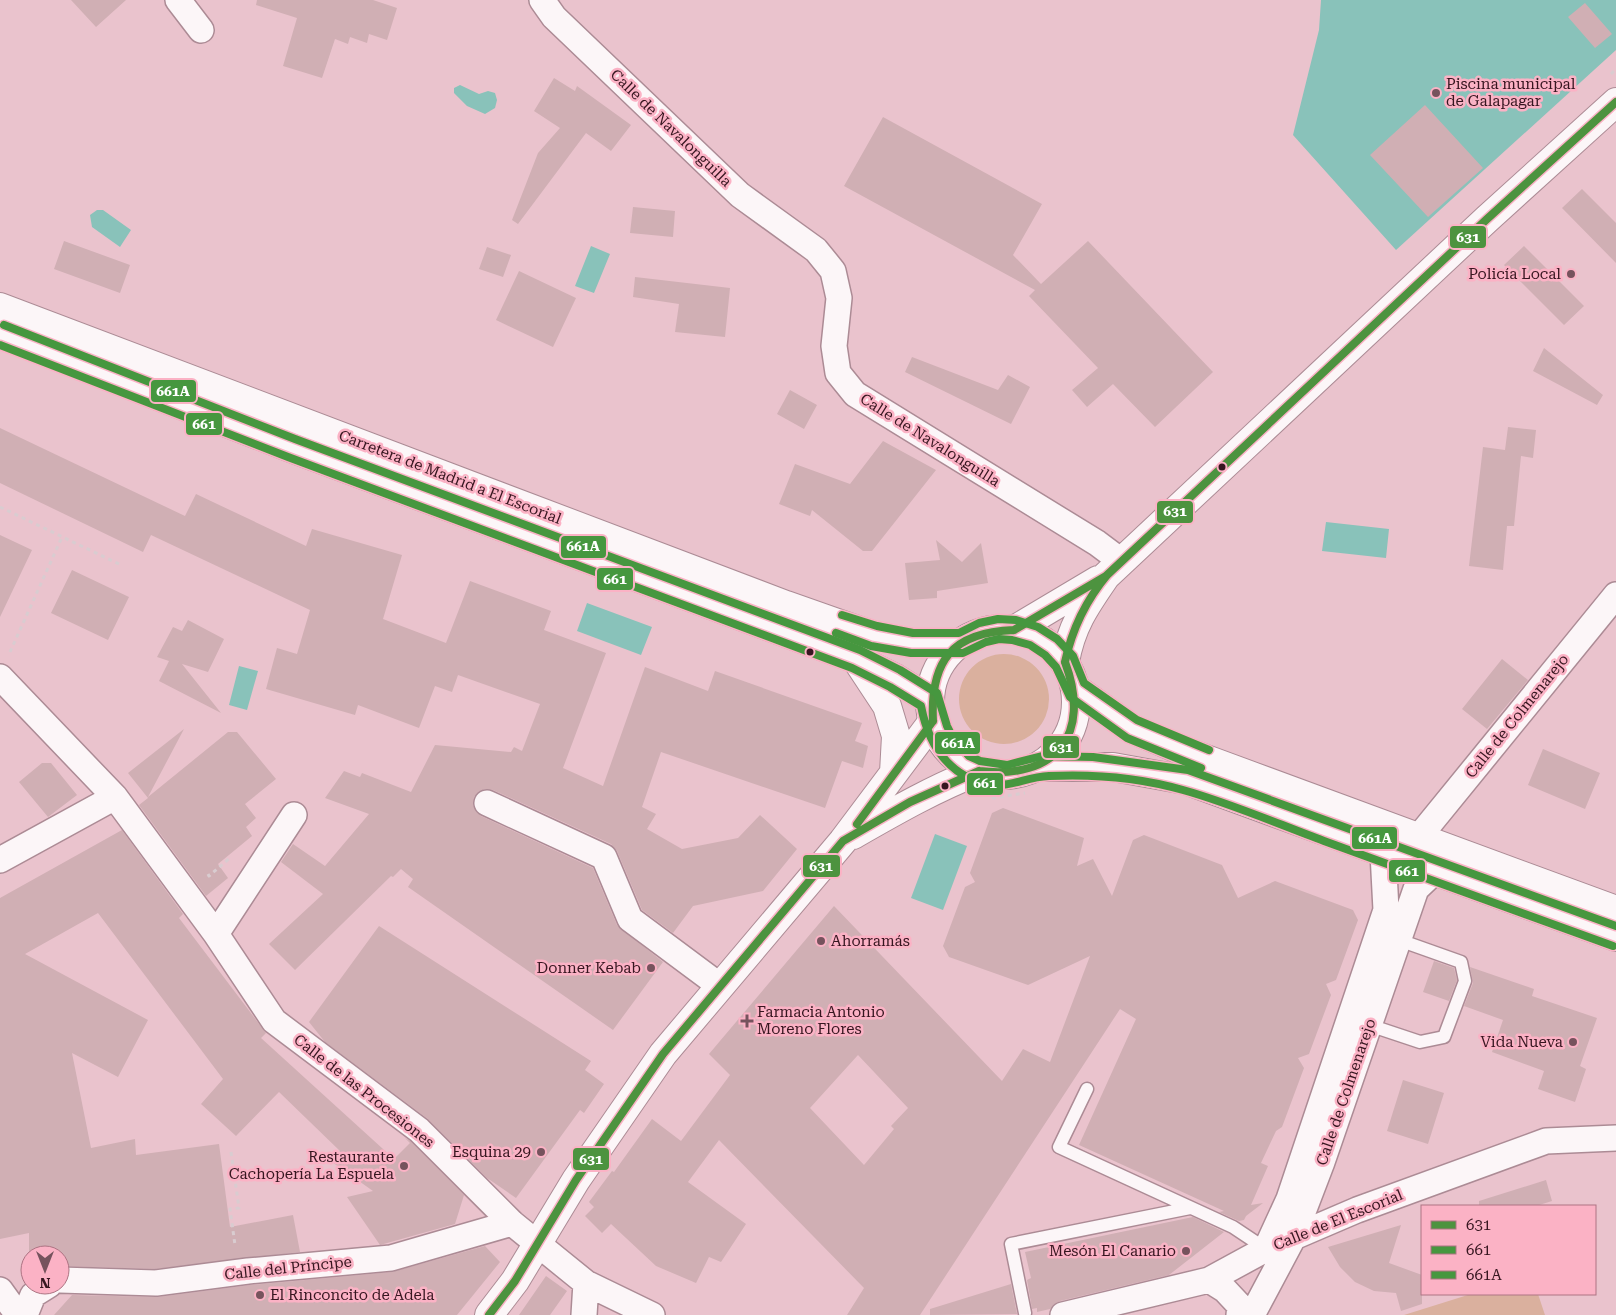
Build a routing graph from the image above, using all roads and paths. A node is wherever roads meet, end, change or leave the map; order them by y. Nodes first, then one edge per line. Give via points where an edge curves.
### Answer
1 (178, 0) edge
2 (542, 0) edge
3 (201, 30) dead end
4 (1614, 107) edge
5 (0, 307) edge
6 (0, 334) edge
7 (0, 507) edge
8 (62, 537) junction
9 (119, 564) dead end
10 (1113, 568) junction
11 (1616, 595) edge
12 (1014, 630) junction
13 (961, 643) junction
14 (856, 659) junction
15 (1065, 662) junction
16 (4, 667) edge
17 (1076, 689) junction
18 (931, 711) junction
19 (1037, 767) junction
20 (979, 771) junction
21 (894, 772) junction
22 (115, 797) junction
23 (487, 804) dead end
24 (294, 815) dead end
25 (1418, 838) junction
26 (844, 841) junction
27 (1384, 853) junction
28 (235, 854) dead end
29 (0, 860) edge
30 (203, 869) dead end
31 (1436, 871) junction
32 (1616, 910) edge
33 (216, 934) junction
34 (1616, 937) edge
35 (1399, 940) junction
36 (720, 986) junction
37 (1369, 1025) junction
38 (1088, 1089) dead end
39 (1616, 1138) edge
40 (231, 1152) dead end
41 (1190, 1208) junction
42 (512, 1222) junction
43 (1293, 1238) junction
44 (536, 1244) junction
45 (1266, 1249) junction
46 (236, 1252) dead end
47 (70, 1280) edge
48 (1209, 1280) junction
49 (586, 1284) junction
50 (0, 1290) edge
51 (33, 1295) edge
52 (1025, 1313) dead end
53 (18, 1315) edge
54 (25, 1315) edge
55 (489, 1315) edge
56 (584, 1315) edge
57 (652, 1315) edge
58 (1063, 1315) edge
59 (1239, 1315) edge
60 (1252, 1315) edge

1 - 3 street
2 - 10 street, Calle de Navalonguilla via 554,16 740,195 816,250 833,271 839,298 834,346 838,373 855,394 1097,543
4 - 10 main road via 1487,219
5 - 13 main road, Carretera de Madrid a El Escorial via 874,636 912,644
6 - 14 main road, Carretera de Madrid a El Escorial via 291,448
7 - 8 path
8 - 9 path
8 - 16 path
10 - 12 main road
10 - 15 main road via 1081,612 1069,639
11 - 25 street, Calle de Colmenarejo
12 - 13 main road via 983,632
12 - 15 main road via 1034,636
13 - 18 main road via 942,662 933,680
14 - 18 main road, Carretera de Madrid a El Escorial via 895,678
14 - 21 main road via 887,706 896,736
15 - 17 main road
16 - 22 street, Calle de las Procesiones
17 - 19 main road via 1076,712 1069,734 1056,753
17 - 25 main road via 1132,729
18 - 20 main road via 939,738 950,752
18 - 21 main road
19 - 20 main road via 1009,775
19 - 27 main road via 1113,767 1185,780
20 - 26 main road via 910,802
21 - 26 main road
22 - 29 street
22 - 33 street, Calle de las Procesiones
23 - 36 street via 604,857 630,920
24 - 33 street
25 - 32 main road
26 - 36 main road
27 - 31 main road
27 - 45 street, Calle de Colmenarejo via 1386,910 1292,1191
28 - 30 path via 209,876
31 - 34 main road
31 - 35 street, Calle de Colmenarejo via 1416,888
33 - 42 street, Calle de las Procesiones via 274,1021 419,1130
35 - 37 street, Calle de Colmenarejo
35 - 37 lane via 1461,962 1465,981 1444,1037 1420,1042
36 - 44 main road via 662,1054
37 - 43 street, Calle de Colmenarejo
38 - 41 lane via 1059,1147
39 - 43 street, Calle de El Escorial via 1546,1141 1357,1210
40 - 46 path via 239,1208 230,1209
41 - 45 lane via 1233,1227
41 - 52 lane via 1011,1244
42 - 44 street, Calle de las Procesiones
42 - 47 street, Calle del Príncipe via 391,1258 156,1283
43 - 45 street, Calle de El Escorial
43 - 60 street, Calle de Colmenarejo
44 - 49 street, Calle de las Procesiones
44 - 55 main road via 515,1281
45 - 48 street, Calle de El Escorial
48 - 58 street, Calle de El Escorial
48 - 59 street via 1225,1290 1240,1306
49 - 56 street
49 - 57 street, Calle de las Procesiones
50 - 53 street
51 - 54 street

